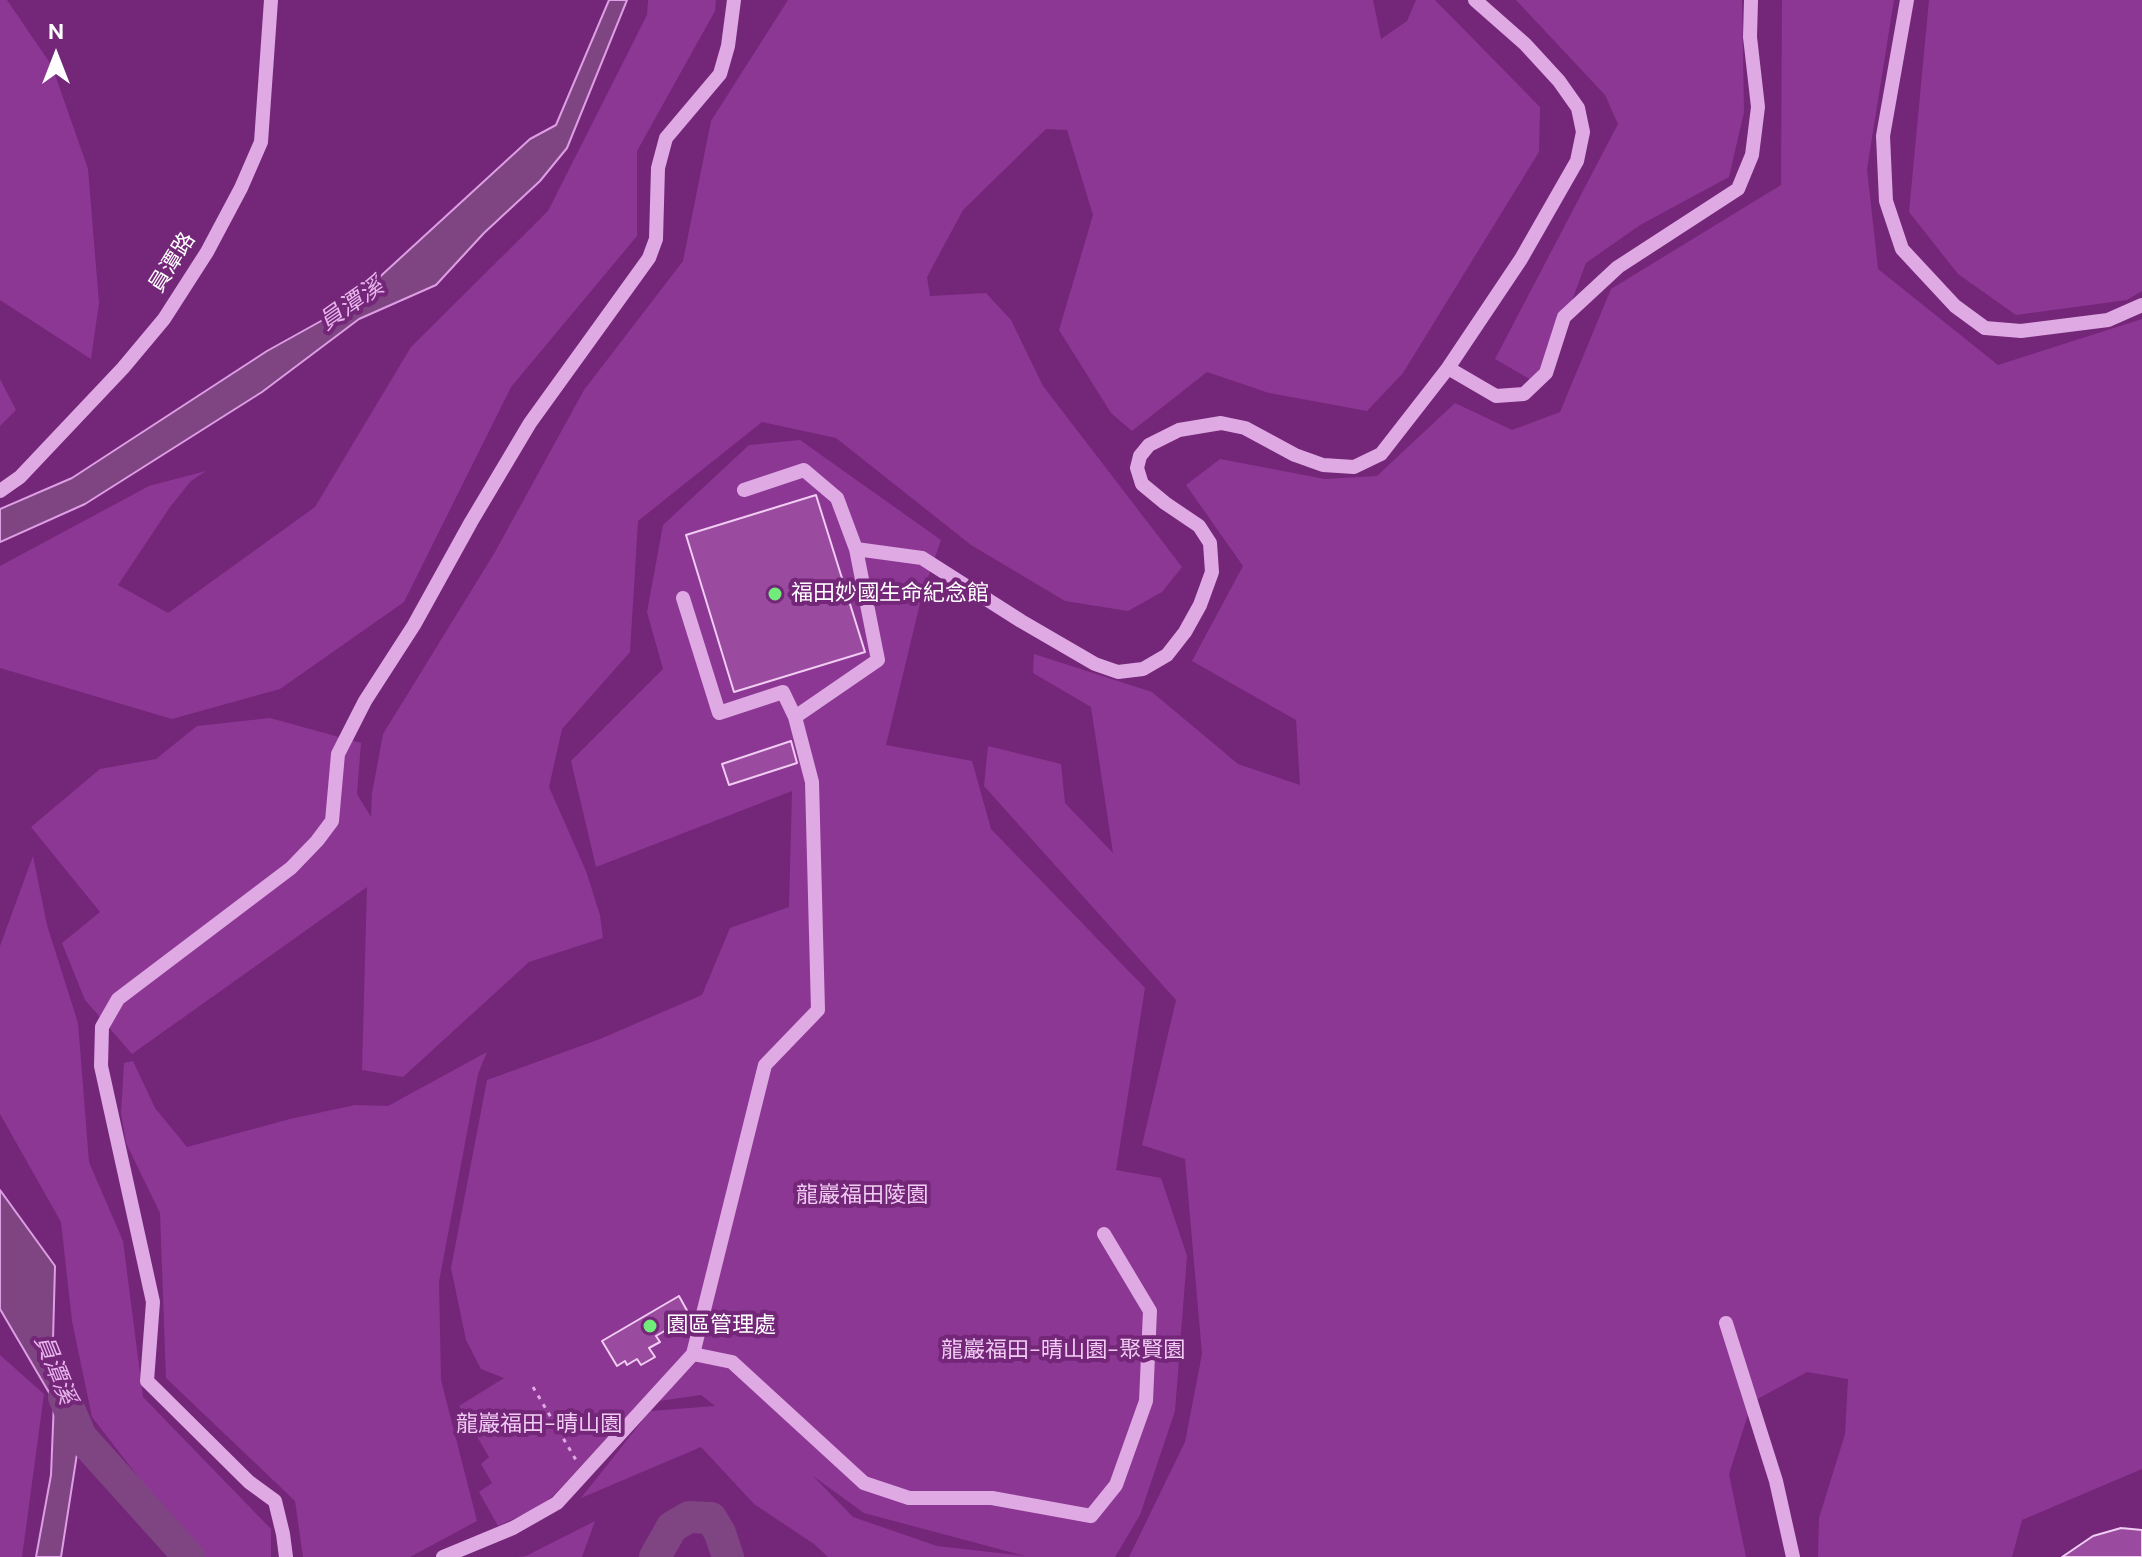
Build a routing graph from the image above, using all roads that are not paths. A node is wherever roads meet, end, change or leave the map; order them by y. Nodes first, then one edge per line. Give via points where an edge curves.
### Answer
1 (271, 0) edge
2 (734, 0) edge
3 (1475, 0) edge
4 (1751, 0) edge
5 (1907, 0) edge
6 (2142, 305) edge
7 (1448, 368) junction
8 (744, 490) dead end
9 (0, 491) edge
10 (856, 549) junction
11 (683, 598) dead end
12 (795, 717) junction
13 (1104, 1234) dead end
14 (1726, 1323) dead end
15 (693, 1354) junction
16 (286, 1557) edge
17 (443, 1557) edge
18 (1793, 1557) edge

1 - 9 street, 員潭路 via 261,142 207,252 164,319 123,368 20,477
2 - 16 street via 720,74 666,138 658,168 656,239 649,258 530,423 365,701 338,754 332,821 291,868 118,999 102,1027 101,1066 153,1302 147,1381 275,1501
3 - 7 street via 1559,81 1578,108 1583,132 1577,161 1563,187
4 - 7 street via 1758,107 1752,155 1738,189 1618,267 1564,317 1546,373 1524,394 1496,396
5 - 6 street via 1883,136 1886,201 1902,249 1955,306 1985,328 2021,331 2108,320
7 - 10 street via 1381,454 1354,467 1323,465 1245,428 1221,423 1179,430 1149,445 1137,468 1142,484 1199,526 1210,543 1212,572 1185,632 1167,655 1143,669 1118,672 1095,664 922,558
8 - 10 street via 804,470 837,498
10 - 12 street via 878,660
11 - 12 street via 719,713 783,692
12 - 15 street via 812,782 818,1010 765,1065
13 - 15 street via 1150,1311 1146,1401 1116,1485 1091,1516 992,1498 909,1498 864,1483 732,1362
14 - 18 street via 1776,1481
15 - 17 street via 557,1503

